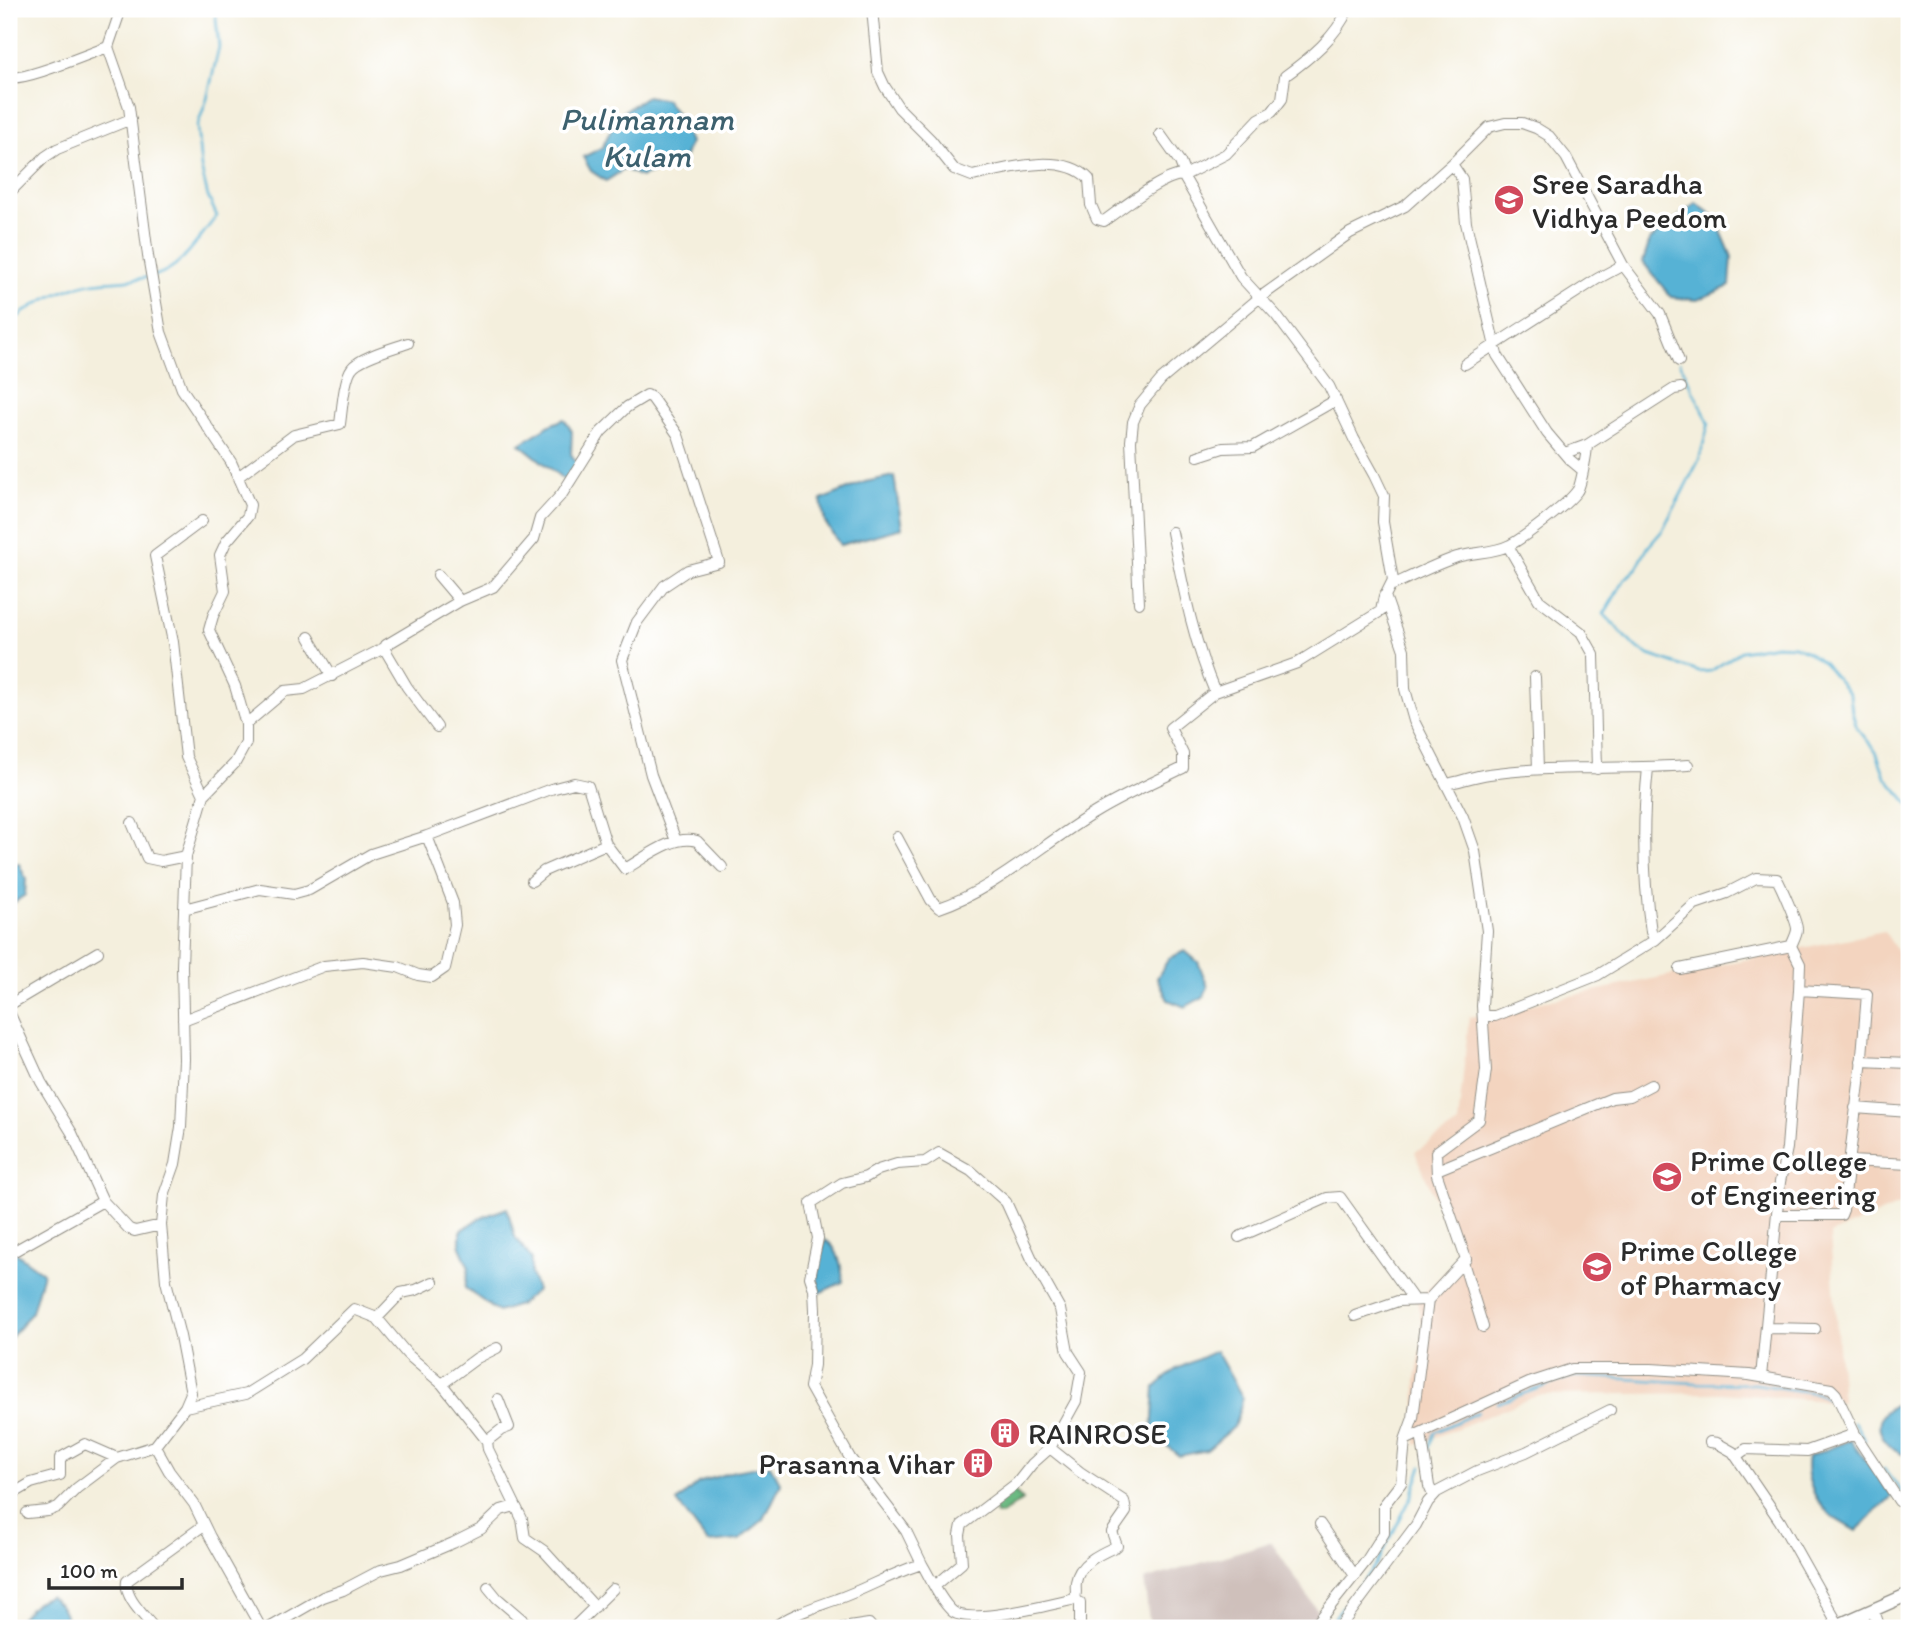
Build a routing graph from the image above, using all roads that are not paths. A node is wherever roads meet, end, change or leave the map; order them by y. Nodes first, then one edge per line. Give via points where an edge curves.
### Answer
1 (121, 9) edge
2 (872, 9) edge
3 (1348, 9) edge
4 (108, 47) junction
5 (9, 77) edge
6 (131, 119) junction
7 (1160, 134) dead end
8 (1452, 164) junction
9 (1185, 175) junction
10 (9, 193) edge
11 (1623, 265) junction
12 (1259, 298) junction
13 (408, 342) dead end
14 (1496, 344) junction
15 (1679, 361) dead end
16 (1465, 364) dead end
17 (1681, 388) dead end
18 (1336, 400) junction
19 (1587, 445) junction
20 (1565, 453) junction
21 (1198, 456) dead end
22 (1581, 469) junction
23 (238, 477) junction
24 (202, 521) dead end
25 (1172, 532) dead end
26 (1508, 546) junction
27 (438, 575) dead end
28 (1393, 580) junction
29 (1384, 596) junction
30 (460, 601) junction
31 (1139, 603) dead end
32 (309, 636) dead end
33 (386, 645) dead end
34 (332, 676) junction
35 (1535, 677) dead end
36 (1215, 692) junction
37 (246, 724) junction
38 (438, 727) dead end
39 (1688, 765) dead end
40 (1648, 768) junction
41 (1538, 769) junction
42 (1597, 769) junction
43 (1447, 784) junction
44 (204, 795) junction
45 (132, 823) dead end
46 (427, 836) junction
47 (897, 837) dead end
48 (676, 841) junction
49 (606, 844) junction
50 (186, 856) junction
51 (722, 867) dead end
52 (532, 881) dead end
53 (184, 909) junction
54 (1655, 940) junction
55 (1791, 946) junction
56 (98, 952) dead end
57 (1680, 969) dead end
58 (1799, 990) junction
59 (9, 1005) edge
60 (9, 1012) edge
61 (1483, 1016) junction
62 (183, 1020) junction
63 (1861, 1061) junction
64 (1909, 1063) edge
65 (1651, 1085) dead end
66 (1855, 1108) junction
67 (1909, 1112) edge
68 (1850, 1161) junction
69 (1909, 1164) edge
70 (1437, 1170) junction
71 (103, 1201) junction
72 (1777, 1215) junction
73 (161, 1226) junction
74 (1239, 1237) dead end
75 (9, 1254) edge
76 (1462, 1262) junction
77 (433, 1282) dead end
78 (1413, 1299) junction
79 (1427, 1300) junction
80 (1355, 1316) dead end
81 (377, 1318) junction
82 (1483, 1327) dead end
83 (1766, 1328) junction
84 (1815, 1329) dead end
85 (497, 1348) dead end
86 (1761, 1377) junction
87 (442, 1384) junction
88 (498, 1399) dead end
89 (185, 1407) junction
90 (1610, 1410) dead end
91 (1421, 1433) junction
92 (1855, 1434) junction
93 (1405, 1440) junction
94 (487, 1441) junction
95 (1710, 1442) dead end
96 (155, 1446) junction
97 (1050, 1448) junction
98 (1736, 1456) junction
99 (117, 1458) junction
100 (9, 1493) edge
101 (1433, 1496) junction
102 (1905, 1497) edge
103 (515, 1506) junction
104 (27, 1513) dead end
105 (1320, 1524) dead end
106 (204, 1525) junction
107 (922, 1564) junction
108 (1355, 1576) junction
109 (935, 1586) junction
110 (488, 1587) dead end
111 (613, 1589) dead end
112 (1909, 1594) edge
113 (1075, 1599) junction
114 (595, 1607) junction
115 (1873, 1611) junction
116 (1322, 1624) edge
117 (1836, 1627) edge
118 (154, 1628) edge
119 (261, 1628) edge
120 (269, 1628) edge
121 (532, 1628) edge
122 (573, 1628) edge
123 (774, 1628) edge
124 (842, 1628) edge
125 (872, 1628) edge
126 (1080, 1628) edge
127 (1313, 1628) edge
128 (1339, 1628) edge
129 (1879, 1628) edge

1 - 4 street
2 - 9 street via 878,72 885,87 899,108 964,175 1042,163 1072,168 1089,179 1092,210 1104,221 1145,192 1176,175
3 - 9 street via 1338,29 1285,76 1282,99 1272,112 1226,154
4 - 5 street via 29,75
4 - 6 street
6 - 10 street via 57,149
6 - 23 street via 161,332 182,389
7 - 9 street
8 - 11 street via 1489,127 1522,123 1536,128 1566,157
8 - 12 street via 1405,206 1350,233
8 - 14 street via 1462,179 1466,223
9 - 12 street via 1228,259
11 - 14 street
11 - 15 street via 1660,314
12 - 18 street
12 - 31 street via 1161,380 1140,405 1133,422
13 - 23 street via 351,368 340,424 295,435
14 - 16 street
14 - 20 street via 1497,355
17 - 19 street
18 - 21 street via 1254,447 1223,448
18 - 28 street via 1384,496 1382,522
19 - 20 street
19 - 22 street
20 - 22 street
22 - 26 street via 1579,489 1569,500
23 - 37 street via 250,505 248,516 220,555 225,591 209,630 235,686
24 - 44 street via 155,556 173,642 186,757
25 - 36 street via 1201,658
26 - 28 street via 1457,557 1393,585
26 - 42 street via 1539,600 1581,632 1594,655
27 - 30 street
28 - 29 street
29 - 36 street via 1381,611 1297,663
29 - 43 street via 1404,650 1405,689 1414,721
30 - 33 street
30 - 48 street via 493,587 534,539 540,518 562,494 601,432 627,407 646,395 652,398 678,435 719,562 688,570 664,586 637,622 622,660 651,775
32 - 34 street
34 - 37 street via 304,689 285,691
34 - 38 street via 384,648
35 - 41 street
36 - 47 street via 1170,728 1183,754 1183,768 1096,812 954,903 939,908 931,900
37 - 44 street via 246,743 235,763
39 - 40 street
40 - 42 street
40 - 54 street via 1644,881
41 - 42 street
41 - 43 street
43 - 61 street via 1475,851 1487,931
44 - 50 street
45 - 50 street via 147,858 161,861
46 - 49 street via 574,783 588,786
46 - 53 street via 371,854 309,890 294,894 260,889
46 - 62 street via 453,903 455,925 445,968 432,977 363,962 324,966
48 - 49 street via 625,869
48 - 51 street via 697,841
49 - 52 street via 544,871
50 - 53 street
53 - 62 street
54 - 55 street via 1695,904 1756,878 1776,879 1785,891 1797,929
54 - 61 street via 1588,980 1495,1016
55 - 57 street
55 - 58 street via 1800,964
56 - 59 street
58 - 63 street via 1867,994
58 - 72 street
60 - 71 street
61 - 70 street via 1486,1070 1479,1120 1436,1152
62 - 73 street via 181,1127
63 - 64 street
63 - 66 street
65 - 70 street
66 - 67 street
66 - 68 street
68 - 69 street
68 - 72 street via 1841,1215
70 - 76 street via 1466,1259
71 - 73 street via 135,1231
71 - 75 street
72 - 83 street
73 - 89 street via 166,1281 191,1393
74 - 78 street via 1327,1198 1340,1197
76 - 79 street
76 - 82 street
77 - 81 street via 401,1293
78 - 79 street
78 - 80 street
79 - 93 street via 1413,1418
81 - 87 street via 407,1354
81 - 89 street via 354,1309 302,1359 246,1394
83 - 84 street
83 - 86 street
85 - 87 street
86 - 91 street via 1572,1369 1528,1383
86 - 92 street via 1831,1389
87 - 94 street
88 - 94 street via 509,1427
89 - 96 street
90 - 101 street
91 - 93 street
91 - 101 street
92 - 98 street via 1807,1451 1746,1450
92 - 102 street
93 - 108 street via 1401,1483 1384,1505 1384,1534
94 - 103 street
95 - 98 street
96 - 99 street
96 - 106 street
97 - 107 street via 1076,1401 1081,1372 1068,1352 1060,1309 1006,1202 971,1171 939,1153 925,1162 897,1164 842,1183 811,1203 818,1238 810,1277 815,1322 810,1387 850,1458 904,1528
97 - 109 street via 1017,1483 962,1525 962,1563
97 - 113 street via 1124,1501 1126,1511 1112,1532 1117,1546 1091,1559 1082,1570
98 - 117 street via 1780,1521
99 - 100 street via 85,1444 60,1458 60,1475
99 - 104 street via 58,1507
101 - 128 street
103 - 114 street via 526,1538 544,1551
103 - 120 street via 501,1510 481,1529 453,1543 381,1570
105 - 108 street
106 - 118 street via 127,1581 131,1598
106 - 119 street
107 - 109 street
107 - 123 street
108 - 116 street
109 - 113 street via 952,1611 962,1617 1022,1611
110 - 121 street
111 - 114 street
112 - 115 main road
113 - 126 street via 1080,1603
114 - 122 street
115 - 117 main road
115 - 129 street
116 - 127 street
124 - 125 street via 869,1624

